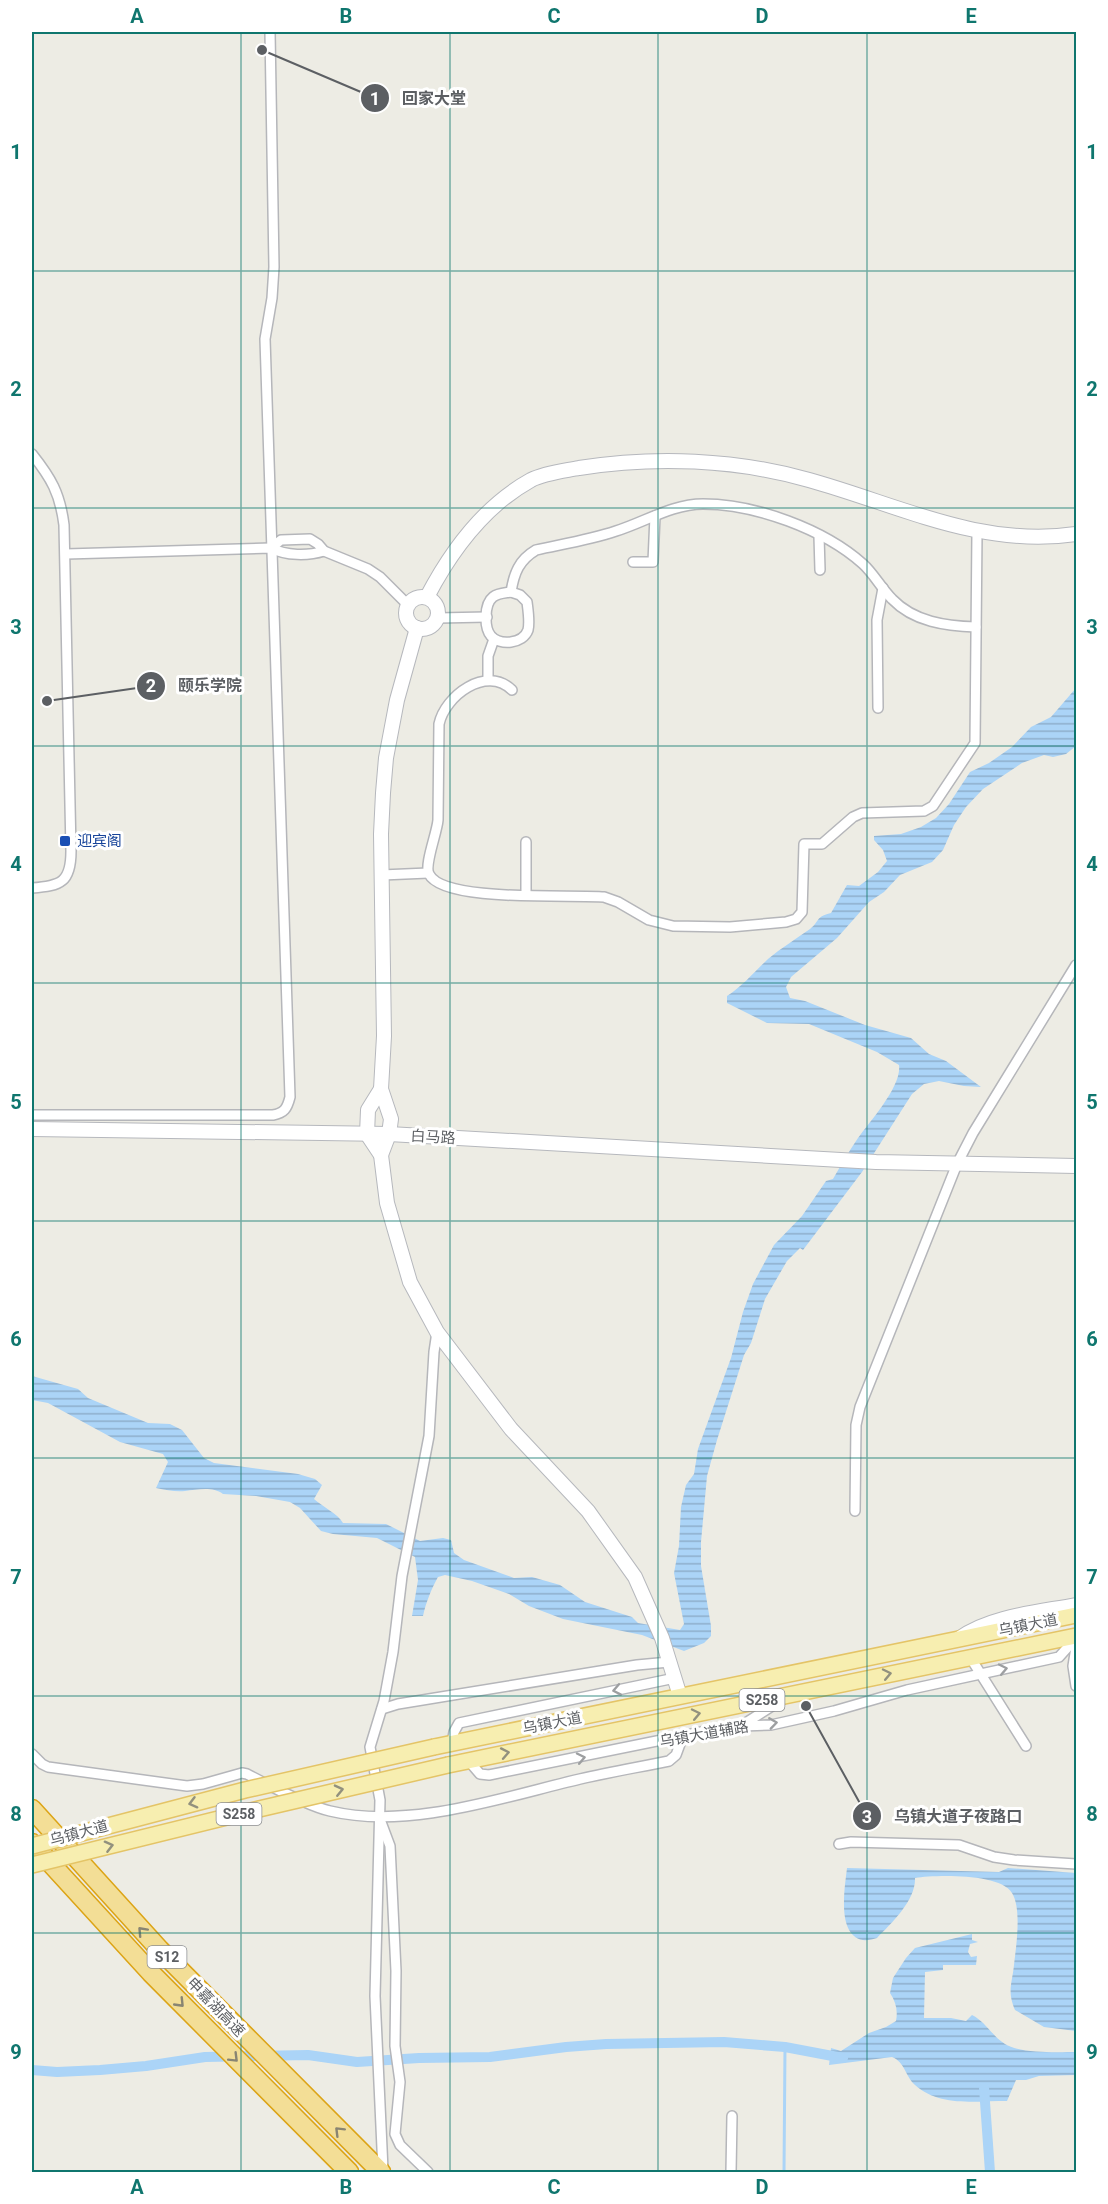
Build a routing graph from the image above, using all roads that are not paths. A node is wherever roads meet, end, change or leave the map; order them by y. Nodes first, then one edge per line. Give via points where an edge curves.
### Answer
1 (270, 32) edge
2 (32, 454) edge
3 (655, 516) junction
4 (977, 532) junction
5 (1077, 534) edge
6 (819, 536) junction
7 (298, 540) junction
8 (271, 548) junction
9 (324, 551) junction
10 (66, 554) junction
11 (298, 554) junction
12 (633, 562) dead end
13 (820, 570) dead end
14 (883, 588) junction
15 (511, 592) junction
16 (427, 597) junction
17 (408, 605) junction
18 (487, 617) junction
19 (438, 618) junction
20 (976, 627) junction
21 (417, 628) junction
22 (494, 639) junction
23 (488, 680) junction
24 (512, 690) dead end
25 (878, 708) dead end
26 (526, 842) dead end
27 (428, 873) junction
28 (382, 875) junction
29 (32, 888) edge
30 (526, 895) junction
31 (1077, 965) edge
32 (381, 1089) junction
33 (32, 1114) edge
34 (32, 1129) edge
35 (367, 1134) junction
36 (389, 1134) junction
37 (381, 1155) junction
38 (957, 1164) junction
39 (1077, 1167) edge
40 (437, 1332) junction
41 (855, 1510) dead end
42 (1077, 1605) edge
43 (1077, 1615) edge
44 (1077, 1637) edge
45 (960, 1638) junction
46 (915, 1647) junction
47 (1077, 1647) edge
48 (970, 1657) junction
49 (669, 1661) junction
50 (920, 1668) junction
51 (980, 1674) junction
52 (675, 1678) junction
53 (1077, 1686) edge
54 (790, 1694) junction
55 (680, 1696) junction
56 (382, 1709) junction
57 (742, 1725) junction
58 (683, 1736) junction
59 (452, 1743) junction
60 (1026, 1746) dead end
61 (32, 1754) edge
62 (468, 1760) junction
63 (32, 1809) edge
64 (379, 1817) junction
65 (32, 1844) edge
66 (839, 1844) dead end
67 (1077, 1864) edge
68 (32, 1865) edge
69 (732, 2116) dead end
70 (349, 2172) edge
71 (382, 2172) edge
72 (428, 2172) edge
73 (731, 2172) edge

1 - 8 street via 274,267 265,339
2 - 10 street via 58,492
3 - 6 street via 683,506 719,505 769,515
3 - 12 street via 653,562
3 - 15 street via 600,537 536,550 519,566
4 - 5 street via 1050,538
4 - 16 street via 807,479 758,469 683,461 602,465 532,479 506,497 486,513 460,544
4 - 20 street
6 - 13 street
6 - 14 street via 863,564
7 - 8 street via 281,540
7 - 9 street via 310,539
7 - 11 street
8 - 10 street
8 - 11 street via 282,554
8 - 33 street via 290,1097 287,1107 273,1115
9 - 11 street
9 - 17 street via 381,577
10 - 29 street via 71,865 59,884
14 - 20 street via 892,600 924,619
14 - 25 street via 877,620
15 - 18 street via 492,597
15 - 22 street via 527,602 528,630 516,641
16 - 17 street via 416,597
16 - 19 street via 436,604
17 - 21 street via 406,616
18 - 19 street
18 - 22 street
19 - 21 street via 427,628
20 - 30 street via 975,743 970,752 933,806 924,811 862,813 822,844 804,844 802,912 796,919 730,927 681,927 649,920 604,897
21 - 28 street via 397,700 387,758
22 - 23 street via 488,656
23 - 24 street via 505,683
23 - 27 street via 464,689 442,713 437,834
26 - 30 street
27 - 28 street
27 - 30 street via 445,886 461,891
28 - 32 street
31 - 38 street
32 - 35 street via 368,1110
32 - 36 street via 391,1119
34 - 35 street, 白马路
35 - 36 street, 白马路
35 - 37 street
36 - 37 street
36 - 38 street, 白马路
37 - 40 street via 387,1203 410,1282
38 - 39 street, 白马路
38 - 41 street via 860,1407 856,1425
40 - 49 street via 511,1429 588,1511 635,1577
40 - 56 street via 429,1436
42 - 45 street via 987,1624
43 - 45 main road, 乌镇大道 / S258
44 - 48 main road, 乌镇大道 / S258
51 -> 44 street, 乌镇大道辅路 via 1059,1657
45 - 46 main road, 乌镇大道 / S258
46 - 50 main road
46 - 55 main road, 乌镇大道 / S258
47 - 53 street via 1073,1666
48 - 50 main road, 乌镇大道 / S258
48 - 51 street
49 - 52 street
49 - 56 street
54 -> 50 main road, 乌镇大道 / S258
57 -> 51 street, 乌镇大道辅路 via 834,1711
51 - 60 street
52 - 55 street
52 -> 59 street via 459,1722
54 - 57 street
62 -> 54 main road, 乌镇大道 / S258
55 - 59 main road, 乌镇大道 / S258
56 - 64 street via 370,1747 380,1800
57 - 58 street, 乌镇大道辅路
62 -> 58 street, 乌镇大道辅路 via 480,1774 489,1775
58 - 64 street via 676,1755 669,1761 431,1812
59 -> 65 main road, 乌镇大道 / S258, bridge
61 - 64 street via 48,1767 179,1785 203,1784 247,1773 322,1809
68 -> 62 main road, 乌镇大道 / S258, bridge
71 -> 63 highway, 申嘉湖高速 / S12 via 127,1915
64 - 71 street via 375,1996
64 - 72 street via 390,1846 399,2075 395,2134 400,2145
65 -> 70 highway, 申嘉湖高速 / S12 via 208,2032
66 - 67 street via 959,1845 994,1857
69 - 73 street

